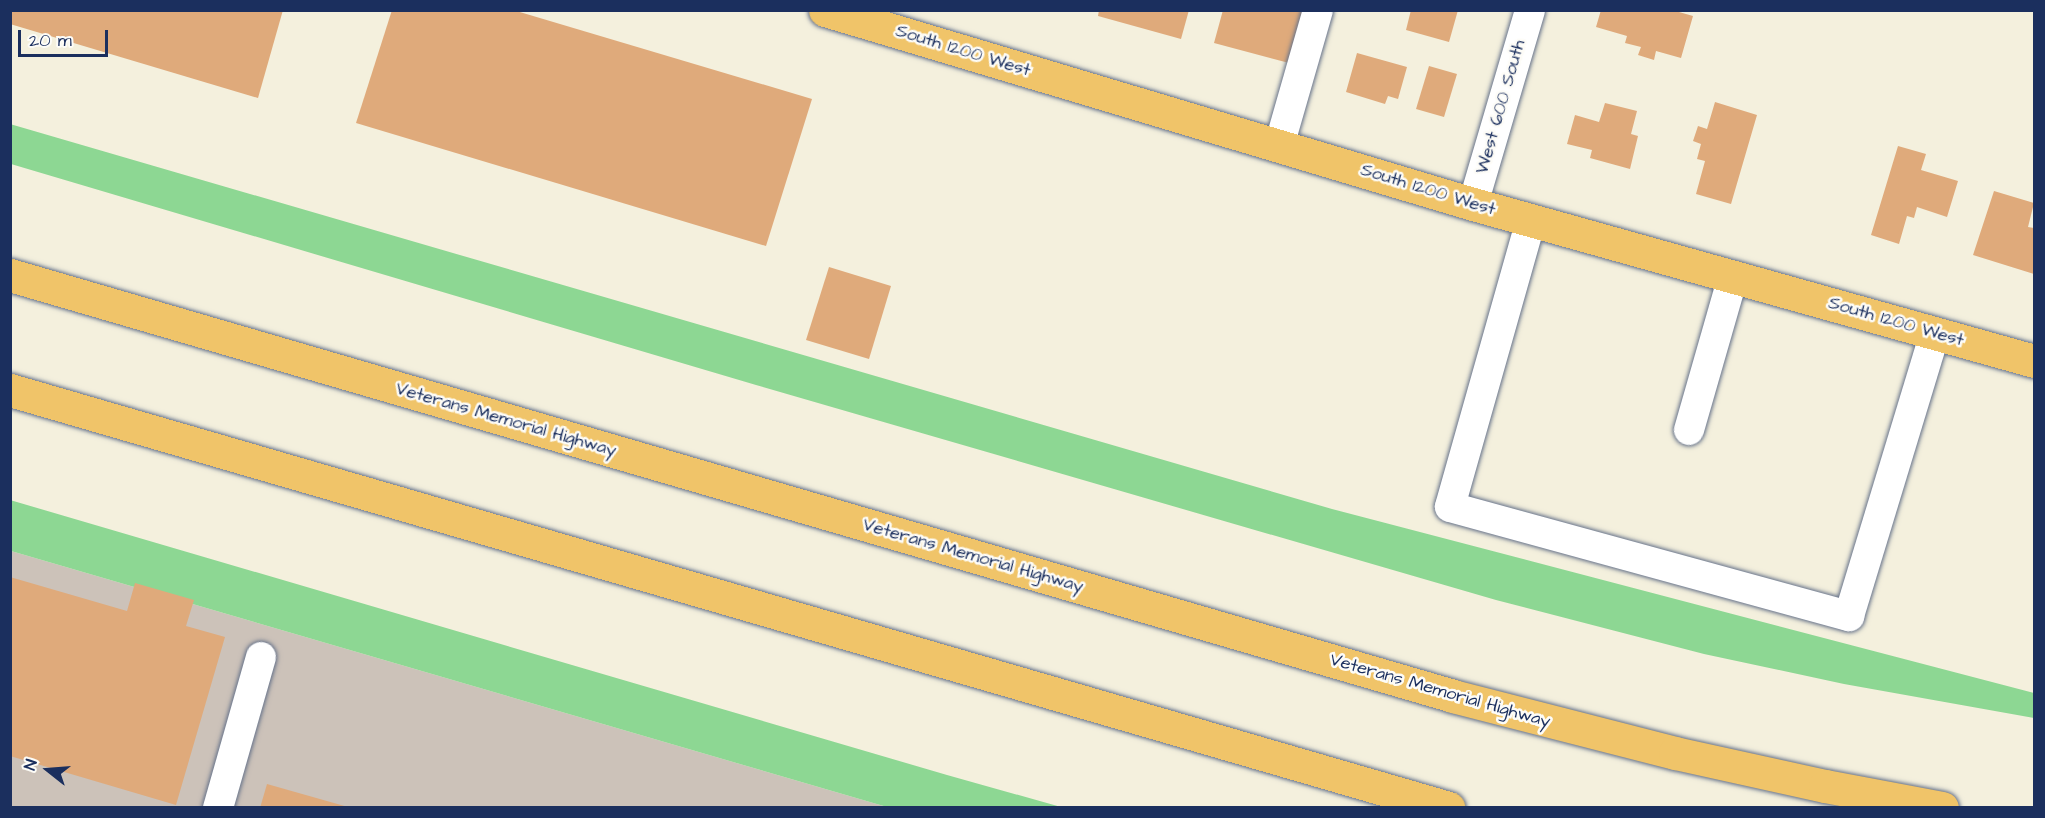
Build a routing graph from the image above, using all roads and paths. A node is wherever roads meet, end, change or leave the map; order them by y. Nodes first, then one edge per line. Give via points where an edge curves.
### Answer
1 (825, 10) edge
2 (1318, 10) edge
3 (1530, 10) edge
4 (887, 19) edge
5 (1279, 146) junction
6 (1473, 204) junction
7 (1531, 220) junction
8 (10, 275) edge
9 (1733, 277) junction
10 (1935, 333) junction
11 (2034, 361) edge
12 (10, 390) edge
13 (1689, 430) dead end
14 (261, 657) dead end
15 (218, 807) edge
16 (1449, 807) edge
17 (1942, 807) edge

1 - 4 main road, South 1200 West
2 - 5 street
3 - 6 street, West 600 South
4 - 5 main road, South 1200 West
5 - 6 main road, South 1200 West
6 - 7 main road, South 1200 West
7 - 9 main road, South 1200 West
7 - 10 street via 1449,507 1849,616
8 - 17 main road, Veterans Memorial Highway via 1453,696 1675,753
9 - 10 main road, South 1200 West
9 - 13 street
10 - 11 main road, South 1200 West
12 - 16 main road
14 - 15 street

